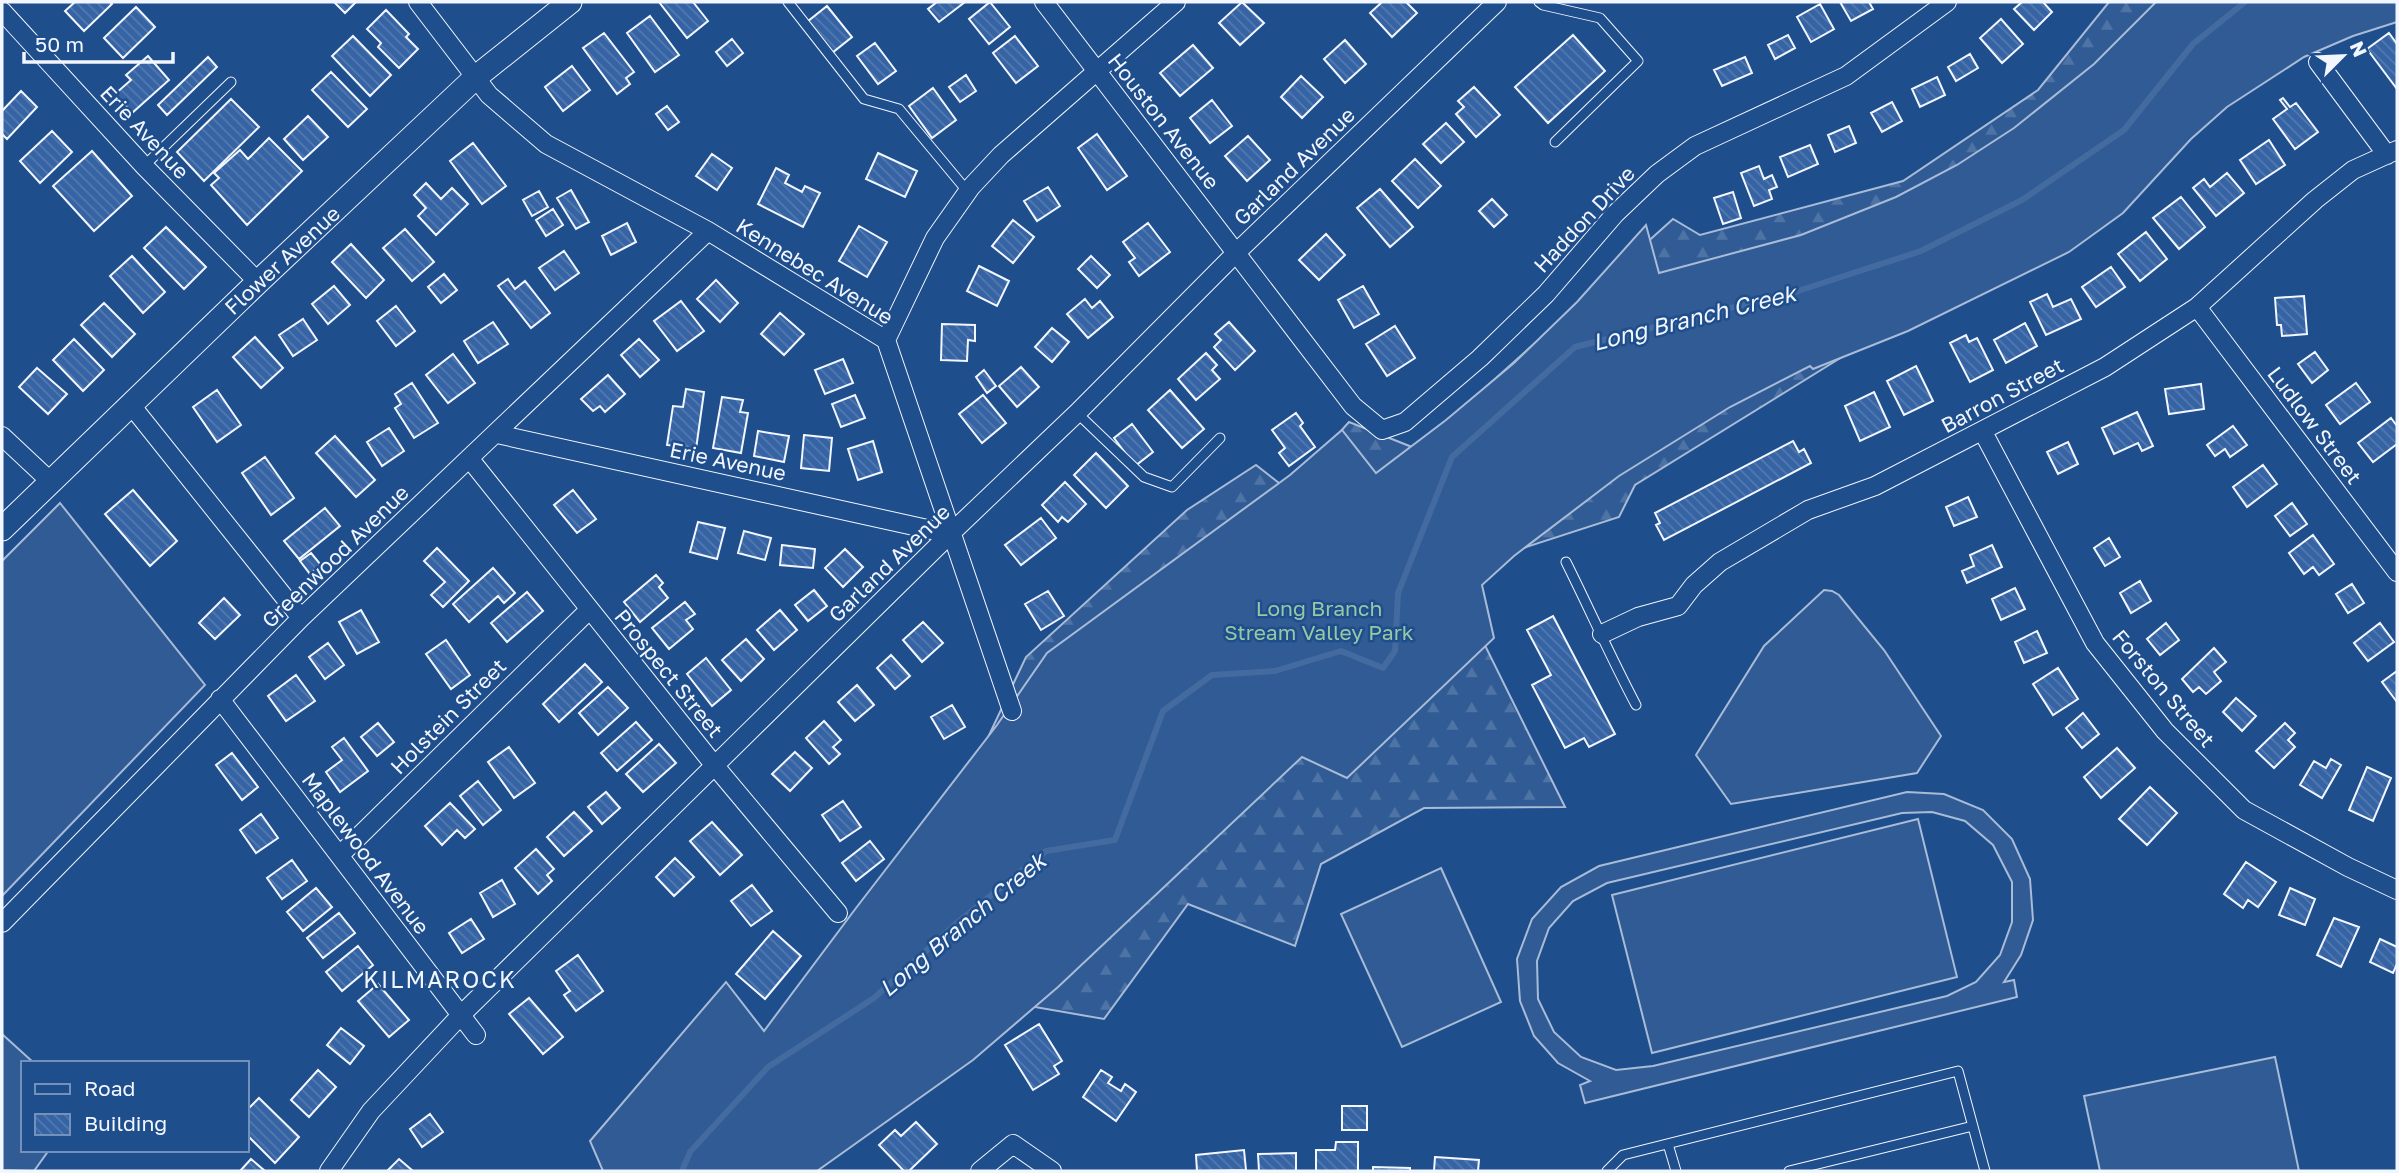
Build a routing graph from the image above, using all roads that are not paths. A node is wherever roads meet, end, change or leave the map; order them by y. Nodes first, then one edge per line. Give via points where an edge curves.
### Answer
1 (418, 2) edge
2 (570, 2) edge
3 (788, 2) edge
4 (1044, 2) edge
5 (1176, 2) edge
6 (1497, 2) edge
7 (1539, 2) edge
8 (1947, 2) edge
9 (2, 11) edge
10 (2318, 62) dead end
11 (1097, 71) junction
12 (476, 77) junction
13 (231, 82) dead end
14 (1555, 142) dead end
15 (2392, 152) edge
16 (144, 166) junction
17 (968, 192) junction
18 (708, 231) junction
19 (1237, 253) junction
20 (258, 282) junction
21 (2197, 307) junction
22 (886, 340) junction
23 (131, 405) junction
24 (1077, 414) junction
25 (1382, 430) joint
26 (1983, 432) junction
27 (497, 434) junction
28 (2, 436) edge
29 (1220, 438) dead end
30 (469, 458) junction
31 (50, 481) junction
32 (2, 529) edge
33 (950, 534) junction
34 (1566, 562) dead end
35 (2397, 572) edge
36 (589, 610) junction
37 (301, 618) junction
38 (1602, 634) junction
39 (220, 699) junction
40 (1636, 705) dead end
41 (1012, 711) dead end
42 (715, 766) junction
43 (340, 855) junction
44 (2397, 890) edge
45 (838, 913) dead end
46 (2, 923) edge
47 (461, 1015) junction
48 (476, 1035) dead end
49 (1973, 1126) junction
50 (1668, 1144) junction
51 (329, 1171) edge
52 (980, 1171) edge
53 (1052, 1171) edge
54 (1607, 1171) edge
55 (1675, 1171) edge
56 (1788, 1171) edge
57 (1985, 1171) edge

1 - 12 street, Kennebec Avenue
2 - 12 street, Flower Avenue
3 - 17 lane via 864,99 899,109
4 - 11 street, Houston Avenue
5 - 11 street
6 - 19 street, Garland Avenue
7 - 14 lane via 1600,18 1638,61
8 - 25 street, Haddon Drive via 1846,76 1695,146 1657,174 1480,358 1405,422
9 - 16 street, Erie Avenue
10 - 15 street
11 - 17 street via 1001,155
11 - 19 street, Houston Avenue
12 - 18 street, Kennebec Avenue via 489,96 546,144
12 - 20 street, Flower Avenue
13 - 16 lane
15 - 21 street, Barron Street via 2353,170 2315,200
16 - 20 street, Erie Avenue
17 - 22 street via 935,238
18 - 22 street, Kennebec Avenue
18 - 27 street, Greenwood Avenue
19 - 24 street, Garland Avenue
19 - 25 street, Houston Avenue via 1353,406
20 - 23 street, Flower Avenue
21 - 26 street, Barron Street via 2105,367
21 - 35 street, Ludlow Street
22 - 33 street, Kennebec Avenue
23 - 31 street, Flower Avenue
23 - 37 street
24 - 29 lane via 1144,477 1172,488
24 - 33 street, Garland Avenue
26 - 38 street, Barron Street via 1875,486 1808,510 1720,562 1694,584 1678,606 1638,617
26 - 44 street, Forston Street via 2095,643 2165,731 2244,810
27 - 30 street, Greenwood Avenue
27 - 33 street, Erie Avenue
28 - 31 street
30 - 36 street, Prospect Street
30 - 37 street, Greenwood Avenue
31 - 32 street, Flower Avenue
33 - 41 street, Kennebec Avenue
33 - 42 street, Garland Avenue
34 - 38 lane
36 - 42 street, Prospect Street
36 - 43 street, Holstein Street
37 - 39 street, Greenwood Avenue
38 - 40 lane
39 - 43 street, Maplewood Avenue
39 - 46 street, Greenwood Avenue
42 - 45 street, Prospect Street
42 - 47 street, Garland Avenue
43 - 47 street, Maplewood Avenue
47 - 48 street, Maplewood Avenue
47 - 51 street, Garland Avenue via 371,1111
49 - 50 lane via 1958,1071
49 - 56 lane
49 - 57 lane
50 - 54 lane via 1623,1156
50 - 55 lane
52 - 53 street via 1013,1144

